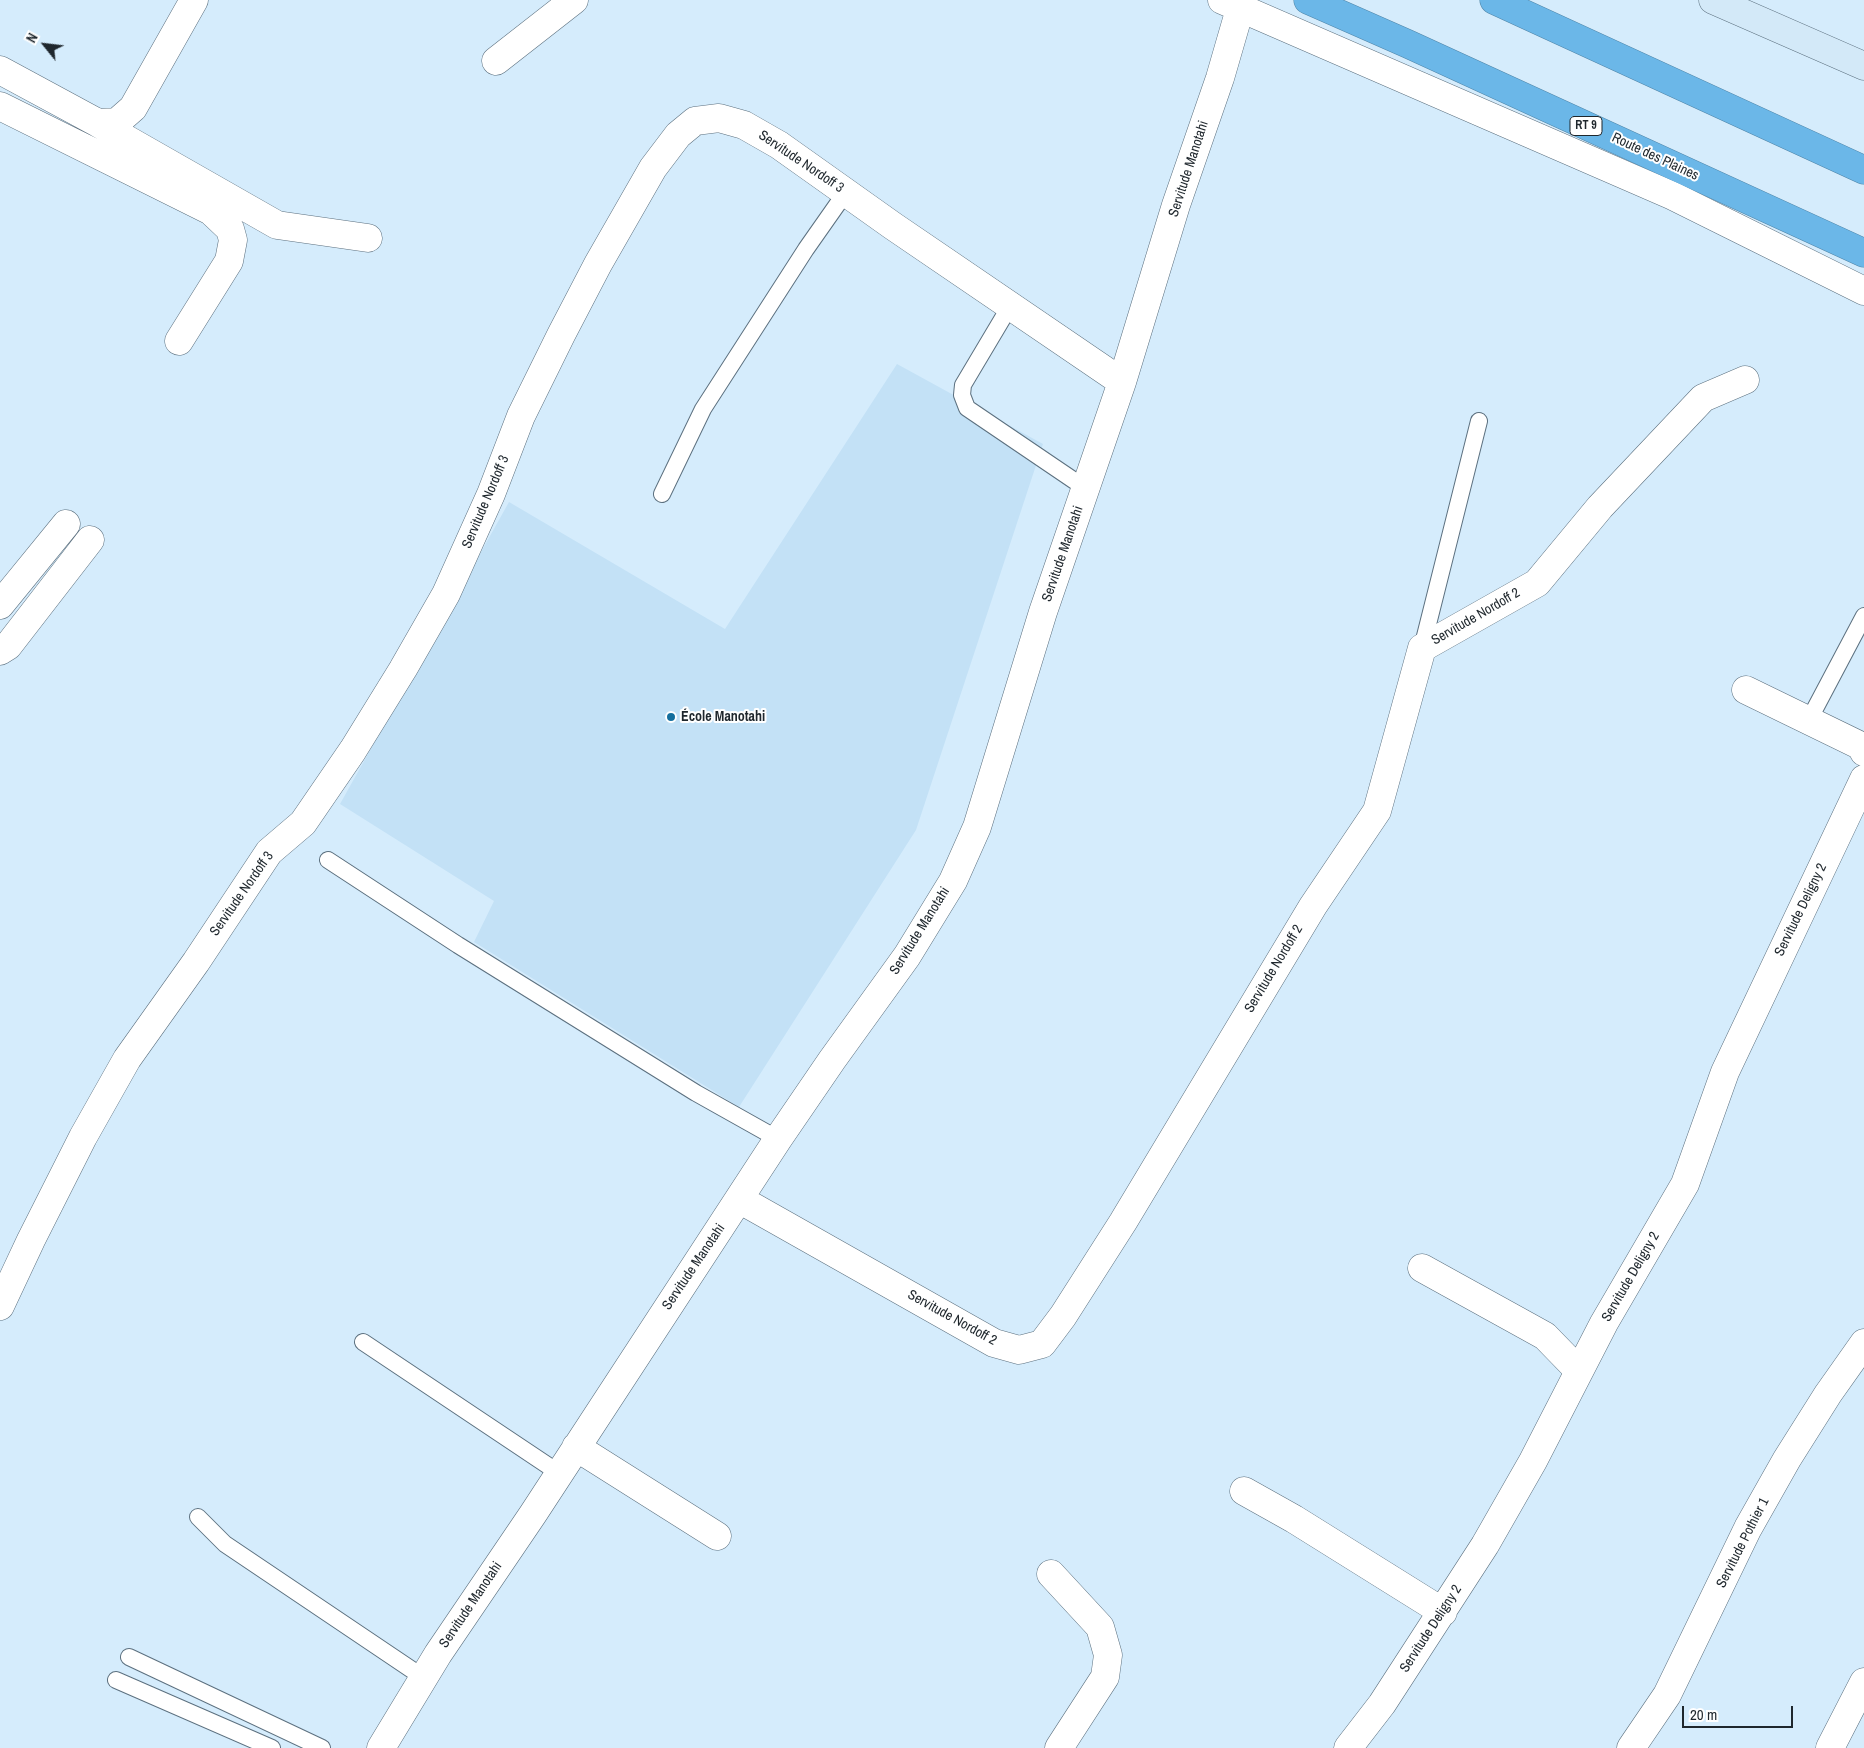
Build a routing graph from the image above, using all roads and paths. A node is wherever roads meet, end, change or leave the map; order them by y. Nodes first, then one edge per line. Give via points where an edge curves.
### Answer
1 (194, 0) edge
2 (574, 0) edge
3 (1308, 0) edge
4 (1494, 0) edge
5 (1721, 2) edge
6 (1231, 4) edge
7 (496, 61) dead end
8 (1864, 66) edge
9 (0, 70) edge
10 (0, 106) edge
11 (98, 123) junction
12 (1864, 170) edge
13 (846, 192) junction
14 (368, 238) dead end
15 (1864, 253) edge
16 (1864, 291) edge
17 (1010, 306) junction
18 (178, 341) dead end
19 (1745, 380) dead end
20 (1122, 382) junction
21 (1479, 421) dead end
22 (1085, 488) junction
23 (662, 494) dead end
24 (66, 524) dead end
25 (90, 540) dead end
26 (0, 605) edge
27 (1864, 616) edge
28 (1422, 648) junction
29 (0, 651) edge
30 (1746, 690) dead end
31 (1809, 720) junction
32 (1864, 752) edge
33 (1864, 779) edge
34 (328, 860) dead end
35 (778, 1139) junction
36 (739, 1199) junction
37 (1422, 1268) dead end
38 (0, 1306) edge
39 (363, 1342) dead end
40 (1864, 1343) edge
41 (1579, 1371) junction
42 (576, 1447) junction
43 (559, 1473) junction
44 (1244, 1491) dead end
45 (198, 1517) dead end
46 (717, 1536) dead end
47 (1051, 1574) dead end
48 (1443, 1612) junction
49 (130, 1657) dead end
50 (424, 1678) junction
51 (116, 1680) dead end
52 (1864, 1682) edge
53 (388, 1746) edge
54 (272, 1748) edge
55 (322, 1748) edge
56 (1059, 1748) edge
57 (1348, 1748) edge
58 (1631, 1748) edge
59 (1830, 1748) edge

1 - 11 street via 133,108 117,122
2 - 7 street
3 - 15 highway, Route des Plaines / RT 9
4 - 12 highway
5 - 8 main road
6 - 16 street via 1674,196
6 - 20 street, Servitude Manotahi via 1220,78 1176,205
9 - 11 street
10 - 18 street via 211,211 230,229 233,240 229,261
11 - 14 street via 277,225
13 - 17 street, Servitude Nordoff 3
13 - 23 lane via 703,409
13 - 38 street, Servitude Nordoff 3 via 744,125 719,118 695,121 678,135 654,168 561,335 521,416 491,494 446,594 403,669 303,823 269,852 127,1060 83,1137
17 - 20 street, Servitude Nordoff 3
17 - 22 lane via 963,385 962,395 967,408
19 - 28 street, Servitude Nordoff 2 via 1703,398 1600,507 1537,583
20 - 22 street, Servitude Manotahi
21 - 28 lane
22 - 35 street, Servitude Manotahi via 977,827 952,880 906,956
24 - 26 street
25 - 29 street via 8,646
27 - 31 lane
28 - 36 street, Servitude Nordoff 2 via 1377,811 1312,906 1118,1230 1042,1344 1019,1350 994,1343
30 - 31 street
31 - 32 street via 1861,746
33 - 41 street, Servitude Deligny 2 via 1725,1072 1686,1184
34 - 35 lane via 475,956 696,1093
35 - 36 street, Servitude Manotahi
36 - 42 street, Servitude Manotahi
37 - 41 street via 1545,1336
39 - 43 lane
40 - 58 street, Servitude Pothier 1 via 1787,1460 1748,1528 1667,1695
41 - 48 street, Servitude Deligny 2 via 1533,1461
42 - 43 street, Servitude Manotahi
42 - 46 street
43 - 50 street, Servitude Manotahi
44 - 48 street
45 - 50 lane via 225,1544
47 - 56 street via 1100,1627 1108,1655 1105,1677
48 - 57 street, Servitude Deligny 2 via 1382,1704
49 - 55 lane
50 - 53 street, Servitude Manotahi
51 - 54 lane
52 - 59 street

